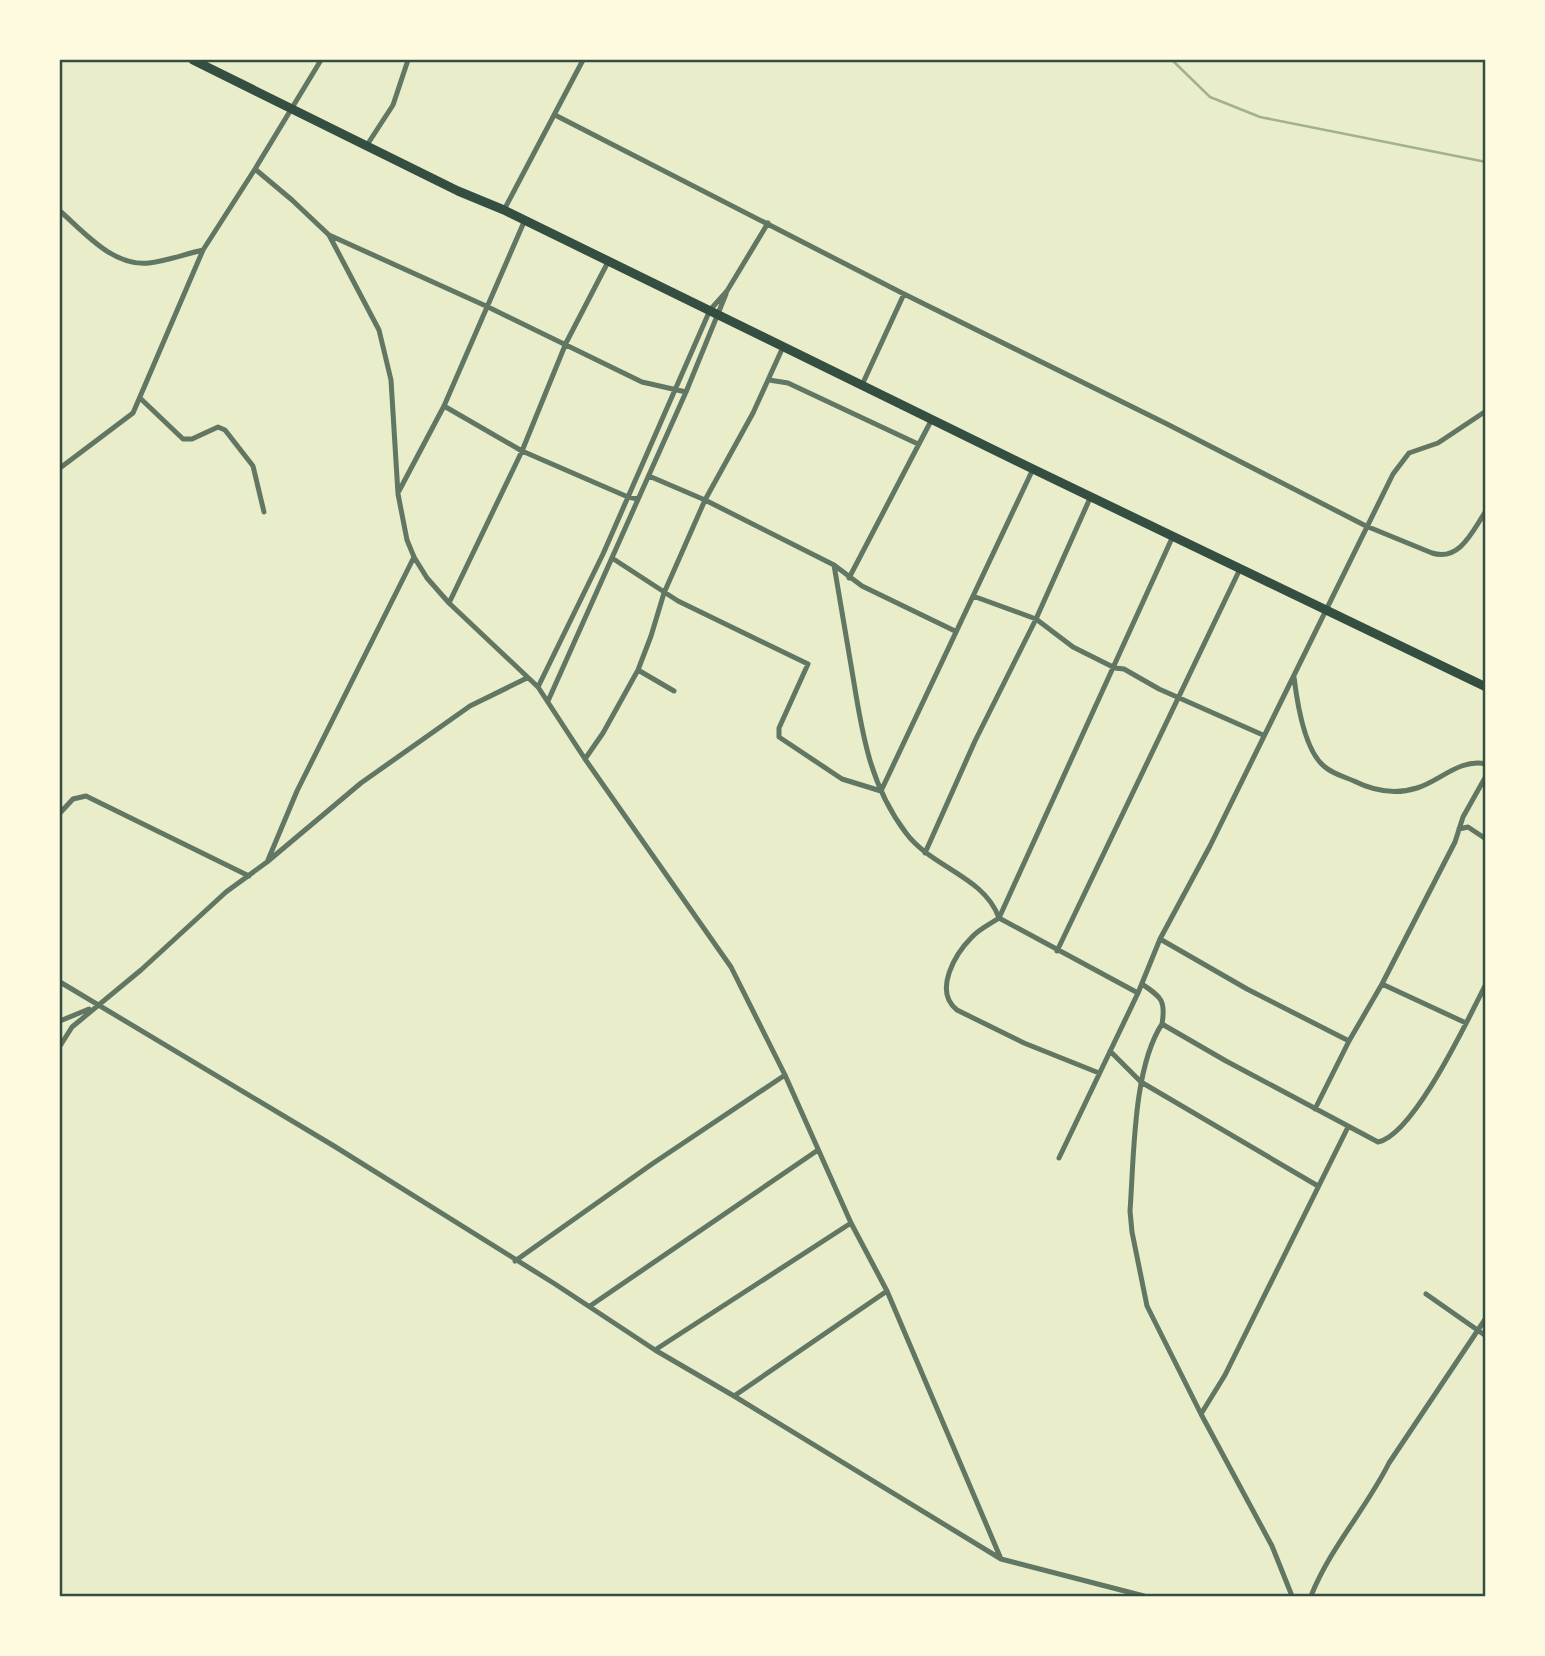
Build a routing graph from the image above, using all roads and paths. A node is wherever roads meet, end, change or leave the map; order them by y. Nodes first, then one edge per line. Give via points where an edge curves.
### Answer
1 (197, 60) edge
2 (321, 60) edge
3 (408, 60) edge
4 (583, 60) edge
5 (291, 108) junction
6 (555, 115) junction
7 (367, 145) junction
8 (255, 169) junction
9 (60, 211) edge
10 (504, 211) junction
11 (524, 222) junction
12 (768, 223) junction
13 (329, 235) junction
14 (203, 250) junction
15 (608, 262) junction
16 (727, 291) junction
17 (904, 294) junction
18 (486, 306) junction
19 (710, 310) junction
20 (720, 315) junction
21 (566, 343) junction
22 (783, 346) junction
23 (769, 380) junction
24 (862, 385) junction
25 (676, 388) junction
26 (686, 392) junction
27 (140, 398) junction
28 (444, 406) junction
29 (1486, 411) edge
30 (932, 418) junction
31 (918, 444) junction
32 (523, 451) junction
33 (60, 468) edge
34 (1033, 469) junction
35 (649, 476) junction
36 (398, 494) junction
37 (1091, 496) junction
38 (628, 497) junction
39 (638, 499) junction
40 (705, 500) junction
41 (1486, 511) edge
42 (264, 512) dead end
43 (1366, 526) junction
44 (1173, 536) junction
45 (414, 557) junction
46 (612, 558) junction
47 (834, 565) junction
48 (1240, 569) junction
49 (849, 578) junction
50 (664, 593) junction
51 (973, 596) junction
52 (449, 603) junction
53 (1325, 609) junction
54 (1036, 619) junction
55 (955, 631) junction
56 (1115, 668) junction
57 (638, 670) junction
58 (1294, 677) junction
59 (527, 678) junction
60 (538, 687) junction
61 (1486, 687) edge
62 (674, 691) dead end
63 (1177, 698) junction
64 (548, 701) junction
65 (1263, 735) junction
66 (585, 759) junction
67 (1486, 764) edge
68 (1486, 776) edge
69 (881, 791) junction
70 (60, 813) edge
71 (1463, 817) junction
72 (1468, 827) junction
73 (1459, 830) junction
74 (1486, 839) edge
75 (925, 853) junction
76 (267, 862) junction
77 (249, 876) junction
78 (999, 918) junction
79 (1160, 939) junction
80 (1057, 951) junction
81 (60, 982) edge
82 (1142, 984) junction
83 (1382, 984) junction
84 (1486, 984) edge
85 (1138, 993) junction
86 (97, 1006) junction
87 (60, 1021) edge
88 (1466, 1023) junction
89 (1162, 1024) junction
90 (1349, 1041) junction
91 (60, 1046) edge
92 (1111, 1051) junction
93 (1099, 1073) junction
94 (785, 1076) junction
95 (1141, 1082) junction
96 (1315, 1109) junction
97 (1348, 1127) junction
98 (818, 1150) junction
99 (1059, 1158) dead end
100 (1318, 1186) junction
101 (851, 1223) junction
102 (515, 1261) junction
103 (887, 1290) junction
104 (1426, 1294) dead end
105 (590, 1306) junction
106 (1486, 1318) edge
107 (1477, 1331) junction
108 (1486, 1336) edge
109 (655, 1350) junction
110 (734, 1396) junction
111 (1201, 1414) junction
112 (1001, 1559) junction
113 (1144, 1597) edge
114 (1292, 1597) edge
115 (1311, 1597) edge

1 - 5 main road
2 - 5 street
3 - 7 street via 393,105
4 - 6 street
5 - 7 main road
5 - 8 street
6 - 10 street
6 - 12 street
7 - 10 main road
8 - 13 street
8 - 14 street
9 - 14 street via 104,248 131,262 148,263
10 - 11 main road
11 - 15 main road
11 - 18 street
12 - 16 street
12 - 17 street
13 - 18 street
13 - 36 street via 379,330 391,380
14 - 27 street
15 - 19 main road
15 - 21 street
16 - 19 street
16 - 20 street
17 - 24 street
17 - 43 street
18 - 21 street
18 - 28 street
19 - 20 main road
19 - 25 street
20 - 22 main road
20 - 26 street
21 - 25 street via 642,382
21 - 32 street
22 - 23 street
22 - 24 main road
23 - 31 street via 788,383
23 - 40 street
24 - 30 main road
25 - 26 street
25 - 38 street
26 - 35 street
27 - 33 street via 119,425
27 - 42 street via 183,439 215,428 225,430 253,466
28 - 32 street
28 - 36 street
29 - 43 street via 1438,443 1409,453
30 - 31 street
30 - 34 main road
31 - 49 street
32 - 38 street
32 - 52 street
34 - 37 main road
34 - 51 street
35 - 39 street
35 - 40 street
36 - 45 street
37 - 44 main road
37 - 54 street
38 - 39 street
38 - 60 street
39 - 46 street
40 - 47 street
40 - 50 street
41 - 43 street via 1458,551 1450,555 1440,556
43 - 53 street
44 - 48 main road
44 - 56 street
45 - 52 street
45 - 76 street via 297,791
46 - 50 street
46 - 64 street
47 - 49 street
47 - 69 street via 864,746
48 - 53 main road
48 - 63 street
49 - 55 street
50 - 57 street
50 - 69 street via 808,664 779,737 842,779
51 - 54 street
51 - 55 street
52 - 59 street
53 - 58 street
53 - 61 main road
54 - 56 street via 1073,647
54 - 75 street
55 - 69 street
56 - 63 street
56 - 78 street
57 - 62 street
57 - 66 street
58 - 65 street
58 - 67 street via 1297,705 1317,757 1325,768 1364,786 1406,791 1464,764
59 - 60 street
59 - 76 street via 470,706 419,740
60 - 64 street
63 - 65 street
63 - 80 street
64 - 66 street
65 - 79 street
66 - 94 street via 731,967
68 - 71 street
69 - 75 street via 908,836
70 - 77 street via 73,799 86,796
71 - 72 street
71 - 73 street
72 - 73 street
72 - 74 street
73 - 83 street
75 - 78 street via 982,890
76 - 77 street
77 - 86 street
78 - 80 street
78 - 93 street via 960,950 949,971 946,992 950,1004 1024,1043
79 - 82 street
79 - 90 street
80 - 85 street
81 - 86 street
82 - 85 street
82 - 89 street via 1160,997 1165,1008
83 - 88 street
83 - 90 street
84 - 88 street
85 - 92 street
86 - 87 street
86 - 91 street via 66,1033
86 - 102 street via 334,1146
88 - 97 street via 1399,1130 1378,1142
89 - 95 street via 1153,1038
89 - 96 street
90 - 96 street
92 - 93 street
92 - 95 street
93 - 99 street
94 - 98 street
94 - 102 street
95 - 100 street
95 - 111 street via 1132,1232 1147,1306
96 - 97 street
97 - 100 street
98 - 101 street
98 - 105 street
100 - 111 street via 1225,1375
101 - 103 street
101 - 109 street
102 - 105 street
103 - 110 street
103 - 112 street
104 - 107 street
105 - 109 street
106 - 107 street
107 - 108 street
107 - 115 street via 1389,1463
109 - 110 street
110 - 112 street
111 - 114 street via 1272,1546
112 - 113 street

